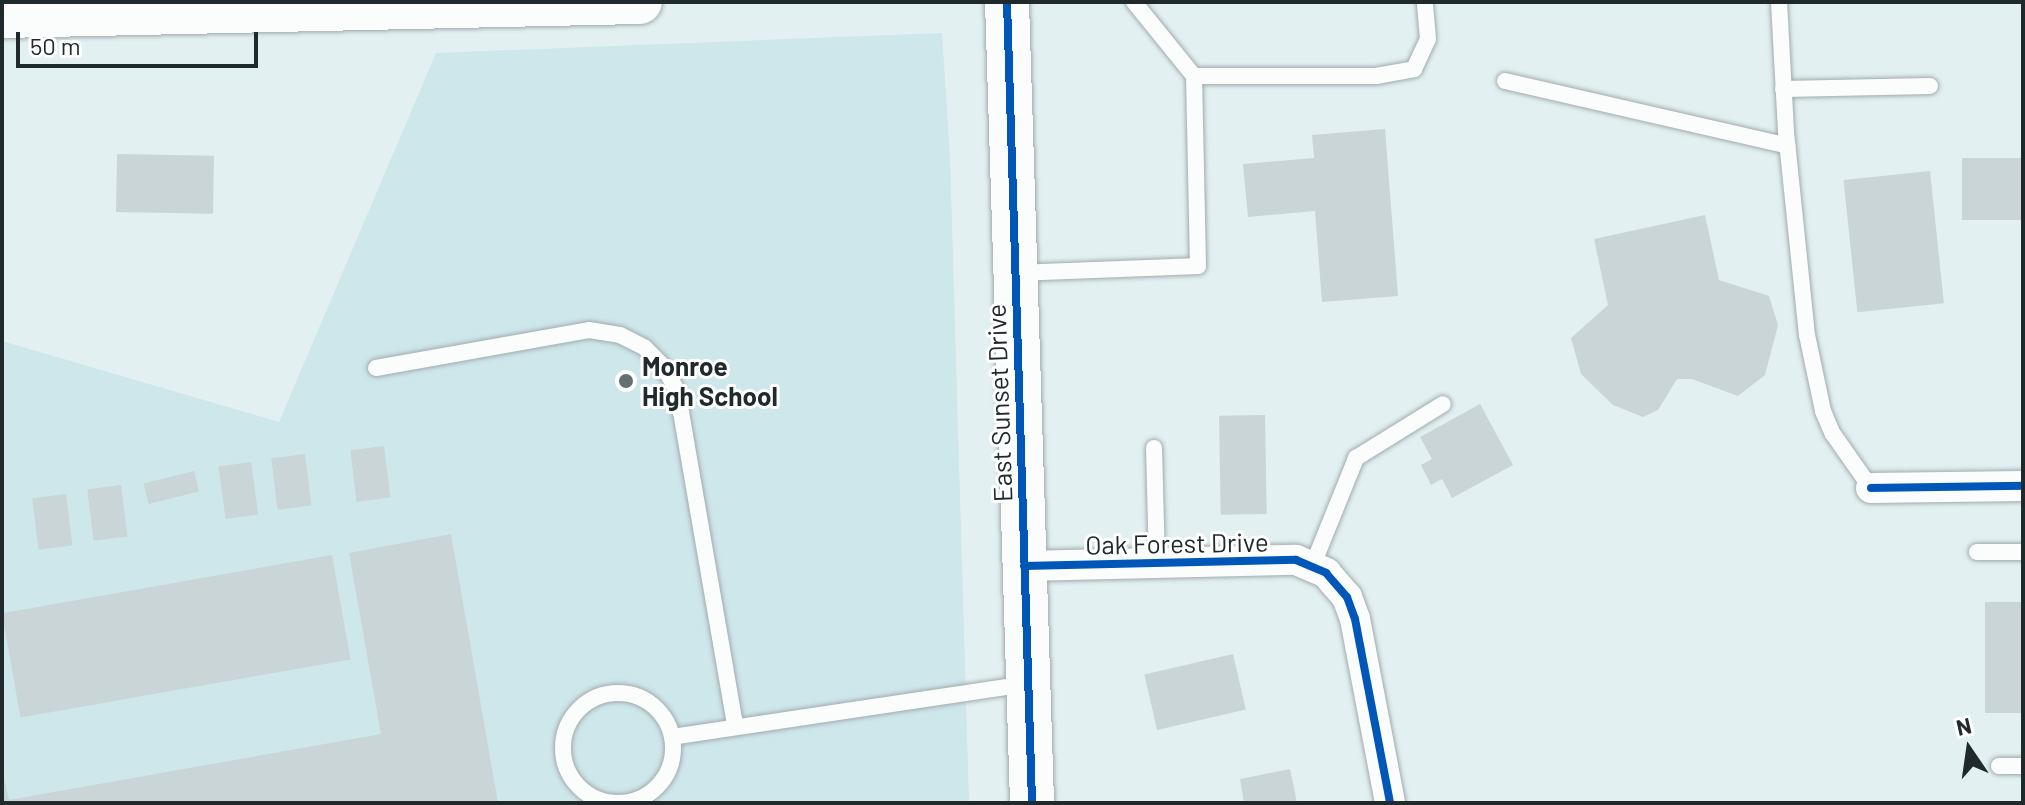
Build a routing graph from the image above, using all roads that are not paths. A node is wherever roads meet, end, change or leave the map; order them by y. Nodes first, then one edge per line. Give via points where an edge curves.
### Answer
1 (640, 2) edge
2 (1007, 2) edge
3 (1134, 2) edge
4 (1425, 2) edge
5 (1779, 2) edge
6 (478, 4) edge
7 (242, 7) edge
8 (2, 16) edge
9 (1194, 76) junction
10 (1505, 81) dead end
11 (1930, 86) dead end
12 (1783, 89) junction
13 (1788, 146) junction
14 (1016, 273) junction
15 (376, 368) dead end
16 (1443, 404) dead end
17 (1154, 448) dead end
18 (2023, 486) edge
19 (1871, 488) joint
20 (1977, 552) dead end
21 (2023, 552) edge
22 (1157, 565) junction
23 (1024, 566) junction
24 (1312, 567) junction
25 (1028, 684) junction
26 (735, 726) junction
27 (672, 737) junction
28 (1999, 766) dead end
29 (2023, 766) edge
30 (1032, 803) edge
31 (1390, 803) edge

1 - 6 street
2 - 14 street, East Sunset Drive
3 - 9 lane
4 - 9 lane via 1428,39 1414,69 1376,76
5 - 12 lane
6 - 7 street
7 - 8 street
9 - 14 lane via 1198,266
10 - 13 lane
11 - 12 lane
12 - 13 lane
13 - 19 lane via 1807,335 1823,411
14 - 23 street, East Sunset Drive
15 - 26 lane via 589,330 620,335 645,348 675,387 681,412
16 - 24 lane via 1356,458
17 - 22 lane
18 - 19 street
20 - 21 lane
22 - 23 street, Oak Forest Drive
22 - 24 street, Oak Forest Drive via 1296,560
23 - 25 street, East Sunset Drive
24 - 31 street, Oak Forest Drive via 1326,573 1347,597 1355,619
25 - 26 lane
25 - 30 street, East Sunset Drive
26 - 27 lane
27 - 27 lane via 656,708 641,698 608,694 578,711 568,725 564,759 570,775 595,798 628,802 645,796 668,771
28 - 29 lane

